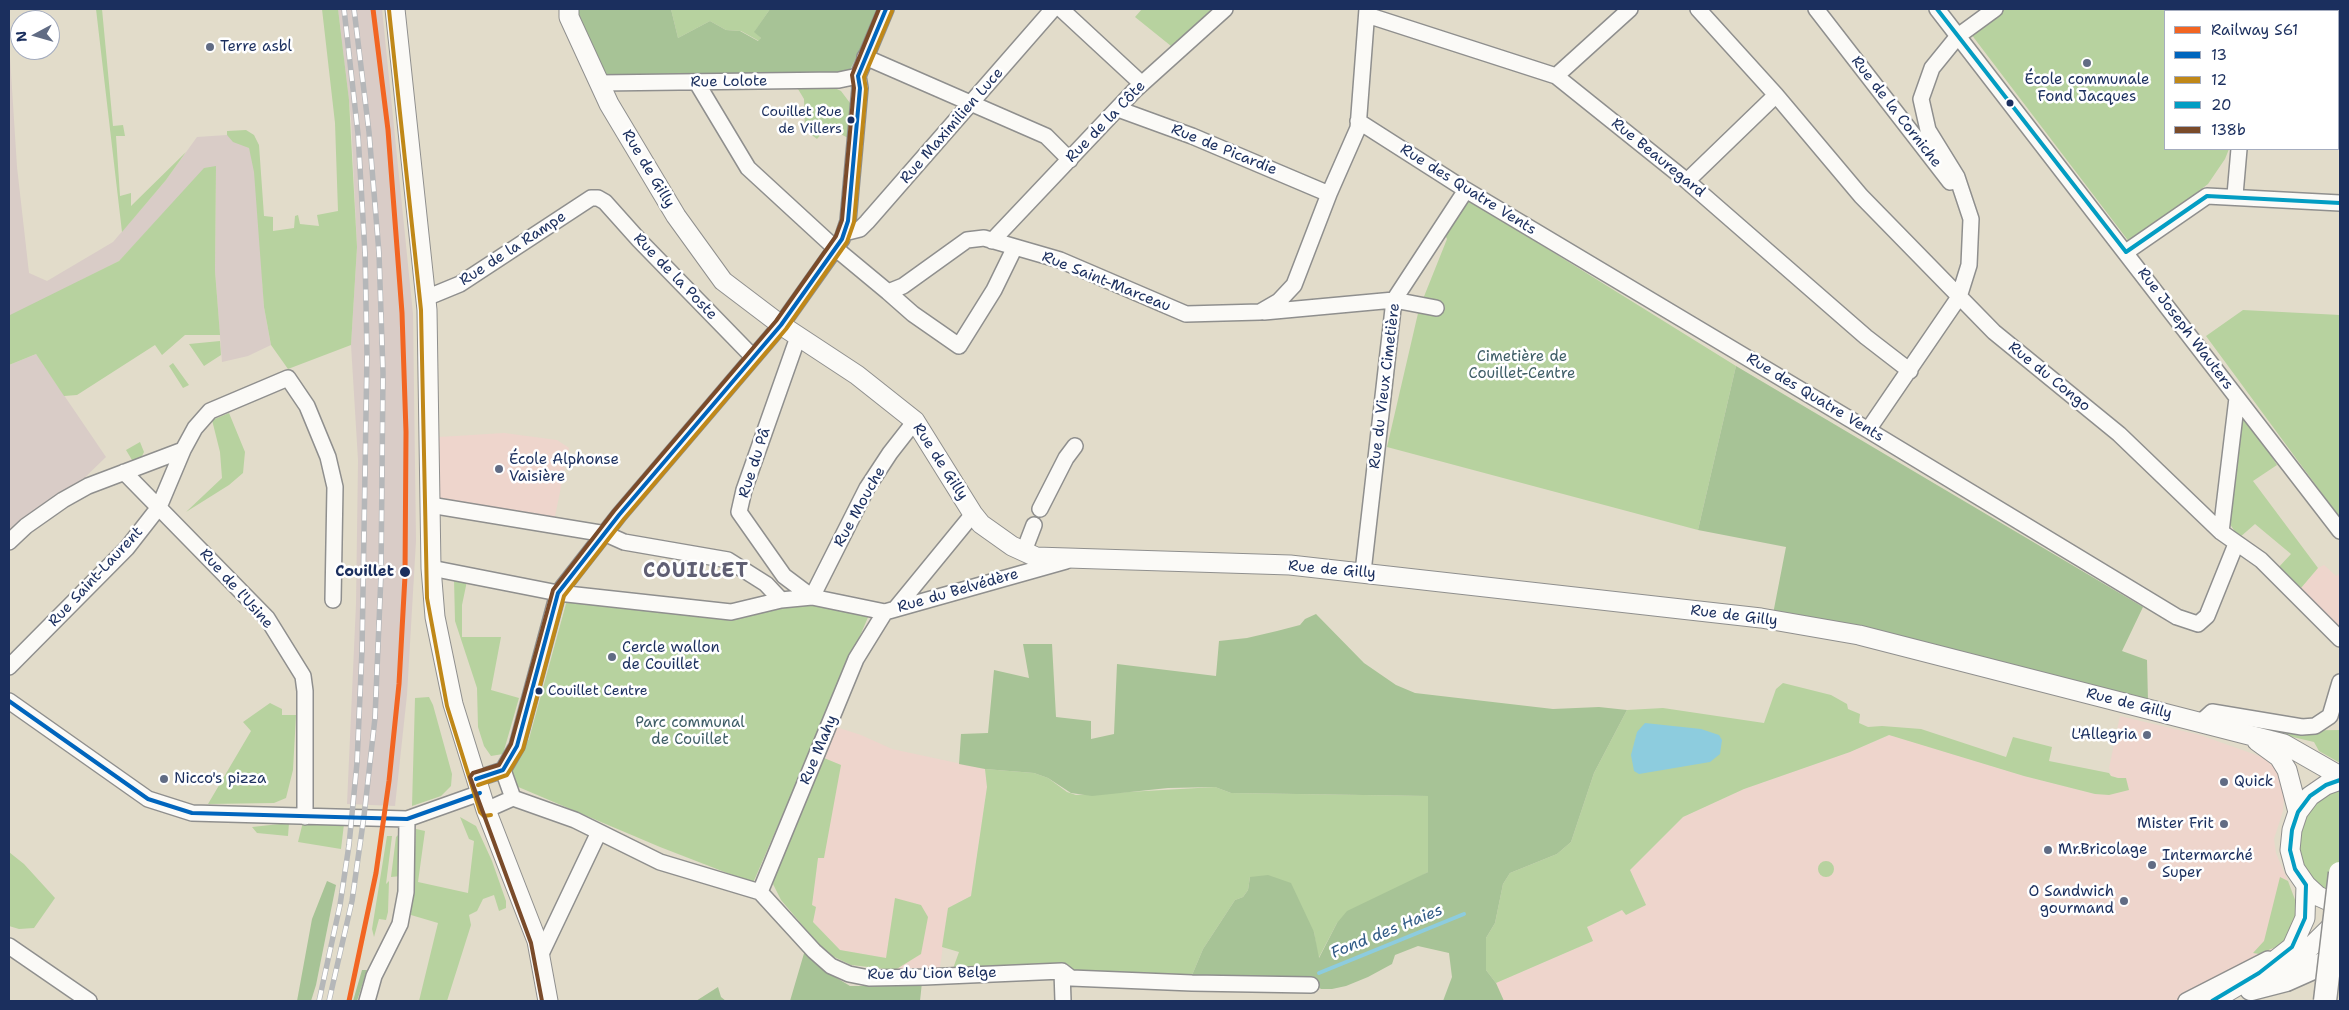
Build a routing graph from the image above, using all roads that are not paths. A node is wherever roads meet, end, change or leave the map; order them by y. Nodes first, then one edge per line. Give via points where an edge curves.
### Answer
1 (395, 9) edge
2 (568, 9) edge
3 (886, 9) edge
4 (1053, 9) edge
5 (1061, 9) edge
6 (1225, 9) edge
7 (1630, 9) edge
8 (1698, 9) edge
9 (1816, 9) edge
10 (1937, 9) edge
11 (1995, 9) edge
12 (1367, 12) edge
13 (1958, 36) junction
14 (865, 57) junction
15 (858, 76) junction
16 (1556, 76) junction
17 (599, 83) junction
18 (697, 83) junction
19 (1142, 84) junction
20 (1776, 95) junction
21 (972, 103) junction
22 (1118, 109) junction
23 (1358, 121) junction
24 (2239, 150) edge
25 (1070, 160) junction
26 (1687, 181) junction
27 (1466, 190) junction
28 (1329, 194) junction
29 (2235, 195) junction
30 (598, 198) joint
31 (2340, 203) edge
32 (1971, 219) junction
33 (844, 233) junction
34 (992, 241) junction
35 (835, 248) junction
36 (1014, 248) junction
37 (2126, 252) junction
38 (888, 292) junction
39 (1959, 297) junction
40 (426, 298) junction
41 (1394, 300) junction
42 (1436, 308) dead end
43 (1260, 312) junction
44 (780, 325) junction
45 (798, 337) junction
46 (753, 357) junction
47 (1910, 371) junction
48 (2237, 398) junction
49 (915, 422) junction
50 (1868, 430) junction
51 (1075, 446) dead end
52 (183, 450) junction
53 (124, 472) junction
54 (430, 505) junction
55 (159, 507) junction
56 (1040, 509) dead end
57 (973, 514) junction
58 (1034, 525) dead end
59 (2340, 531) edge
60 (2221, 532) junction
61 (606, 534) junction
62 (9, 542) edge
63 (2236, 544) junction
64 (1024, 551) junction
65 (1075, 559) junction
66 (431, 568) junction
67 (1363, 572) junction
68 (558, 593) junction
69 (812, 597) junction
70 (333, 600) dead end
71 (781, 600) junction
72 (891, 610) junction
73 (2340, 639) edge
74 (9, 667) edge
75 (2340, 682) edge
76 (9, 701) edge
77 (2201, 722) junction
78 (2252, 737) junction
79 (503, 770) junction
80 (2340, 776) edge
81 (2340, 780) edge
82 (480, 794) junction
83 (513, 798) junction
84 (2298, 812) junction
85 (305, 817) junction
86 (407, 819) junction
87 (599, 832) junction
88 (2340, 873) edge
89 (2306, 885) junction
90 (760, 892) junction
91 (2340, 906) edge
92 (2340, 917) edge
93 (9, 946) edge
94 (2292, 947) junction
95 (540, 956) junction
96 (2340, 956) edge
97 (1062, 971) junction
98 (1310, 985) dead end
99 (2251, 988) junction
100 (89, 1001) edge
101 (367, 1001) edge
102 (548, 1001) edge
103 (1063, 1001) edge
104 (2186, 1001) edge
105 (2212, 1001) edge
106 (2229, 1001) edge
107 (2325, 1001) edge

1 - 40 main road
2 - 17 main road, Rue de Gilly
3 - 14 street
4 - 21 street, Rue Maximilien Luce
5 - 19 street
6 - 19 street, Rue de la Côte
7 - 16 street
8 - 20 street, Rue du Congo
9 - 32 street, Rue de la Corniche via 1956,190
10 - 13 street, Rue Joseph Wauters
11 - 13 street
12 - 16 street, Rue Beauregard
12 - 23 street
13 - 32 street via 1932,68 1921,99 1928,130 1957,177
13 - 37 street, Rue Joseph Wauters
14 - 15 street
14 - 21 street
15 - 18 street, Rue Lolote via 840,80
15 - 33 street via 860,88 848,221
16 - 26 street, Rue Beauregard
17 - 18 street, Rue Lolote
17 - 44 main road, Rue de Gilly via 676,216 723,281
18 - 35 street via 748,168
19 - 22 street, Rue de la Côte
20 - 26 street
20 - 39 street, Rue du Congo via 1861,196
21 - 25 street via 1046,136
21 - 33 street, Rue Maximilien Luce via 868,222 860,229
22 - 25 street, Rue de la Côte
22 - 28 street, Rue de Picardie via 1192,136
23 - 27 street, Rue des Quatre Vents
23 - 28 street via 1358,128
24 - 29 street
25 - 34 street, Rue de la Côte
26 - 47 street, Rue Beauregard via 1866,337
27 - 41 street, Rue du Vieux Cimetière
27 - 50 street, Rue des Quatre Vents
28 - 43 street via 1294,285 1279,301
29 - 31 street
29 - 37 street via 2207,196
30 - 40 street, Rue de la Rampe via 591,198 460,284
30 - 46 street, Rue de la Poste
32 - 39 street via 1969,265
33 - 35 street
34 - 36 street, Rue Saint-Marceau
34 - 38 street, Rue Saint-Marceau via 967,240 903,286
35 - 38 street
35 - 44 street
36 - 38 street via 994,290 959,346
36 - 43 street, Rue Saint-Marceau via 1060,260 1186,314
37 - 48 street, Rue Joseph Wauters
39 - 47 street
39 - 60 street, Rue du Congo via 1994,332 2119,434
40 - 54 main road
41 - 42 street, Rue Saint-Marceau
41 - 43 street, Rue Saint-Marceau
41 - 67 street, Rue du Vieux Cimetière
44 - 45 main road, Rue de Gilly
44 - 46 street
45 - 49 main road, Rue de Gilly via 857,375
45 - 69 street, Rue du Pâ via 739,512 784,576
46 - 61 street
47 - 50 street
48 - 59 street, Rue Joseph Wauters
48 - 60 street
49 - 57 main road, Rue de Gilly
49 - 69 street, Rue Mouche via 867,488
50 - 63 street, Rue des Quatre Vents via 2177,618 2198,624 2207,616
51 - 56 street
52 - 53 street
52 - 55 street, Rue Saint-Laurent
52 - 70 street, Rue Saint-Laurent via 195,428 210,411 288,378 308,411 328,457 335,487
53 - 55 street, Rue de l'Usine
53 - 62 street via 88,486 64,500
54 - 61 street
54 - 66 main road
55 - 74 street, Rue Saint-Laurent via 124,552
55 - 85 street, Rue de l'Usine via 266,618 303,676 306,691
57 - 64 main road, Rue de Gilly via 989,530
57 - 72 street, Rue Mahy
58 - 64 street
60 - 63 street, Rue du Congo
61 - 68 street
61 - 71 street via 624,542 728,560 766,584
63 - 73 street, Rue du Congo via 2261,560
64 - 65 main road, Rue de Gilly via 1036,557
65 - 67 main road, Rue de Gilly via 1290,565
65 - 72 street, Rue du Belvédère
66 - 68 street, Rue du Belvédère
66 - 82 main road via 433,597 453,704
67 - 77 main road, Rue de Gilly via 1761,618 1858,635
68 - 71 street, Rue du Belvédère via 731,612
68 - 79 street via 517,746
69 - 71 street, Rue du Belvédère
69 - 72 street, Rue du Belvédère
72 - 90 street, Rue Mahy via 856,659
75 - 77 street via 2330,716 2315,726 2302,727 2212,712
76 - 85 street via 148,800 192,813
77 - 78 main road, Rue de Gilly
78 - 80 main road, Rue de Gilly via 2284,744
78 - 84 main road via 2279,757 2287,770
79 - 82 street
79 - 83 street
81 - 84 main road via 2310,796
82 - 83 street
82 - 86 street
82 - 95 main road
83 - 87 street
84 - 89 main road via 2290,850 2295,869
85 - 86 street
86 - 101 street via 406,892 400,924 374,976
87 - 90 street via 660,862
87 - 95 street
88 - 107 highway, bridge
89 - 91 main road via 2318,896
89 - 94 main road via 2305,918
90 - 97 street, Rue du Lion Belge via 814,951 831,966 848,974 869,978
92 - 99 main road via 2296,961
93 - 100 street
94 - 104 street
94 - 105 main road
95 - 102 main road
96 - 99 highway via 2286,980
97 - 98 street, Rue du Lion Belge via 1071,978
97 - 103 street
99 - 106 main road

